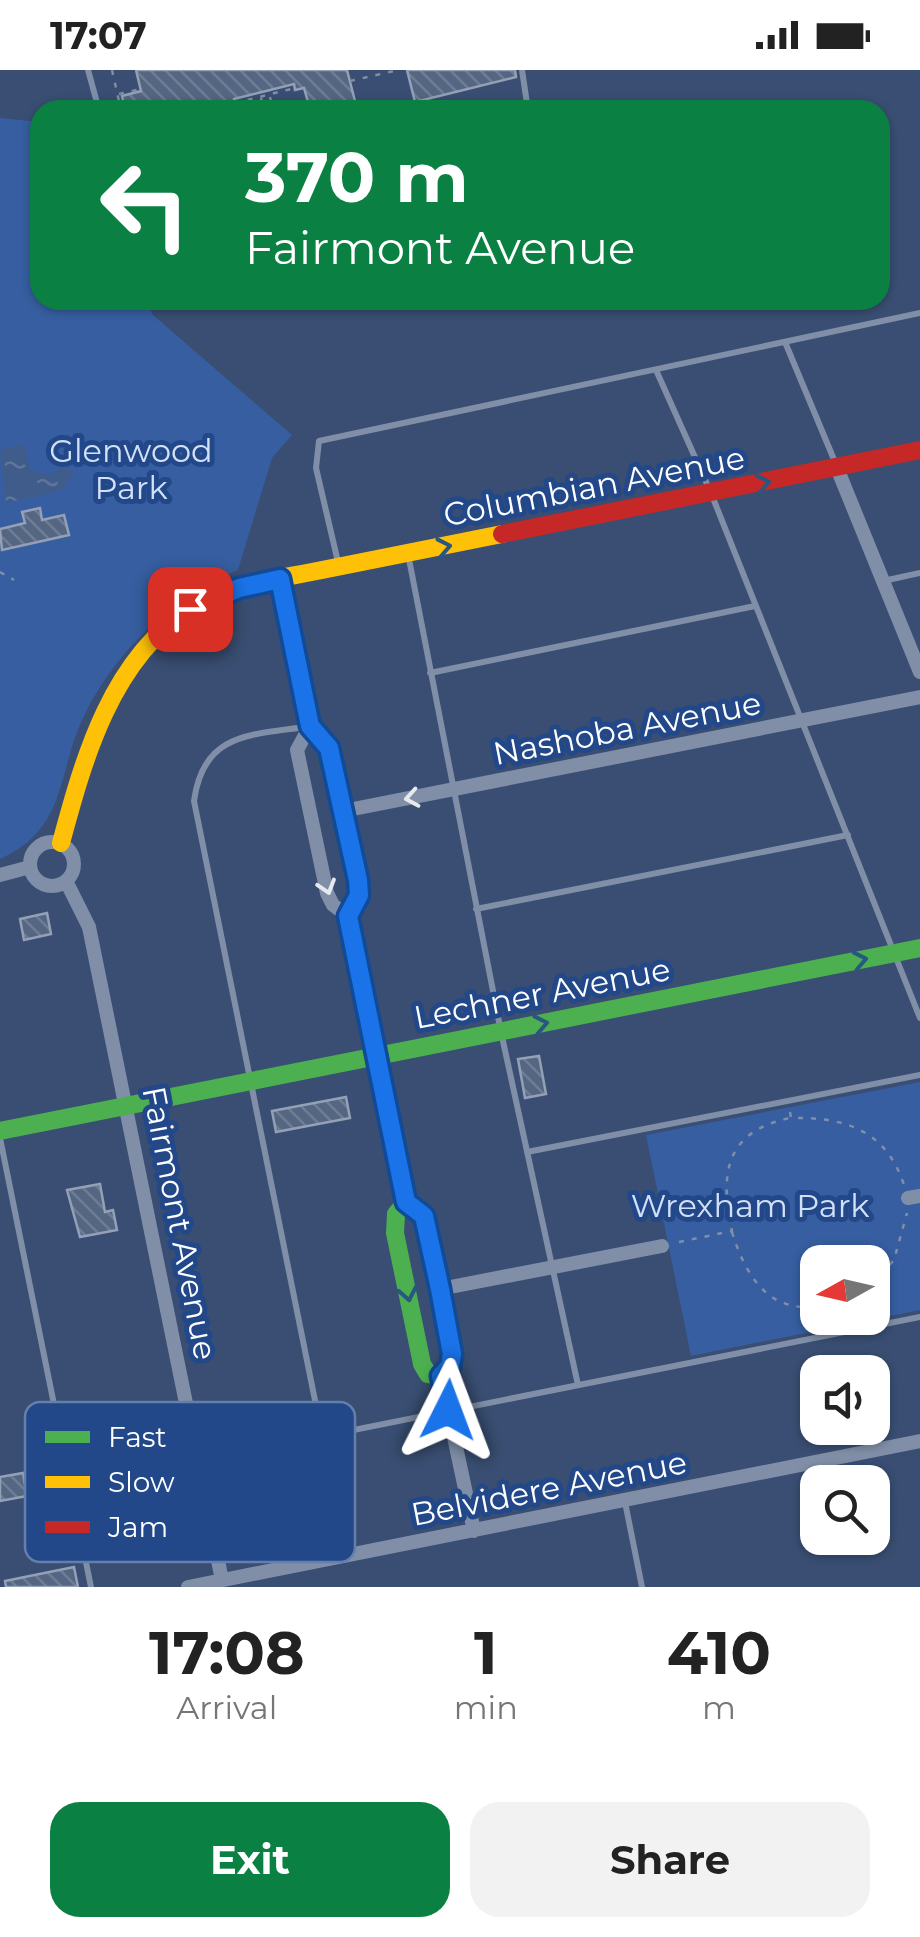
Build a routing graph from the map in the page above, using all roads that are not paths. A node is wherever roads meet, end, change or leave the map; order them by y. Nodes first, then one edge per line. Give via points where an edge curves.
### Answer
1 (88, 70) edge
2 (522, 70) edge
3 (96, 100) edge
4 (526, 100) edge
5 (920, 313) edge
6 (785, 342) junction
7 (656, 370) junction
8 (920, 450) edge
9 (836, 468) junction
10 (711, 493) junction
11 (408, 554) junction
12 (339, 568) junction
13 (920, 573) edge
14 (280, 579) junction
15 (883, 581) junction
16 (755, 606) junction
17 (920, 672) edge
18 (430, 673) junction
19 (920, 697) edge
20 (801, 722) junction
21 (310, 726) junction
22 (452, 791) junction
23 (344, 810) junction
24 (848, 834) junction
25 (62, 843) junction
26 (30, 867) junction
27 (0, 875) edge
28 (66, 881) junction
29 (476, 910) junction
30 (348, 916) junction
31 (920, 948) edge
32 (897, 953) junction
33 (920, 1018) edge
34 (501, 1032) junction
35 (377, 1056) junction
36 (920, 1074) edge
37 (249, 1081) junction
38 (126, 1106) junction
39 (0, 1135) edge
40 (527, 1152) junction
41 (406, 1202) junction
42 (662, 1246) road end
43 (552, 1267) junction
44 (440, 1289) junction
45 (920, 1318) edge
46 (441, 1376) junction
47 (578, 1384) junction
48 (54, 1402) edge
49 (185, 1402) edge
50 (315, 1402) edge
51 (448, 1410) junction
52 (355, 1429) edge
53 (920, 1441) edge
54 (625, 1501) junction
55 (474, 1531) junction
56 (355, 1554) edge
57 (87, 1562) edge
58 (218, 1562) edge
59 (315, 1562) edge
60 (222, 1580) junction
61 (92, 1587) edge
62 (188, 1587) edge
63 (642, 1587) edge

1 - 3 lane
2 - 4 lane
5 - 6 lane
6 - 7 lane
6 - 9 lane
7 - 10 lane
7 - 12 lane via 319,441 316,468
8 - 9 street, Columbian Avenue
10 -> 9 street, Columbian Avenue
9 - 15 street
11 -> 10 street, Columbian Avenue
10 - 16 lane
11 - 12 street, Columbian Avenue
11 - 18 lane
12 - 14 street, Columbian Avenue
13 - 15 lane
14 - 21 street
14 - 25 street, Fairmont Avenue via 190,609 152,642 122,680 86,752
15 - 17 street
16 - 18 lane
16 - 20 lane
18 - 22 lane
19 - 20 street, Nashoba Avenue
20 - 22 street, Nashoba Avenue
20 - 24 lane
21 - 23 street via 329,748
21 -> 30 street via 297,750 327,892
21 - 37 lane via 242,736 216,749 197,776 194,800
22 -> 23 street, Nashoba Avenue
22 - 29 lane
23 - 30 street via 359,895
24 - 29 lane
24 - 32 lane
25 - 26 street via 41,844
25 - 28 street, Fairmont Avenue via 74,861
26 - 27 street
26 - 28 street via 41,883
28 - 38 street, Fairmont Avenue via 89,927
29 - 34 lane
30 - 35 street
31 - 32 street, Lechner Avenue
32 - 33 lane
34 -> 32 street, Lechner Avenue
34 - 35 street, Lechner Avenue
34 - 40 lane
35 - 37 street, Lechner Avenue
35 - 41 street
36 - 40 lane
37 - 38 street, Lechner Avenue
37 - 50 lane
38 - 39 street, Lechner Avenue
38 - 49 street, Fairmont Avenue
39 - 48 lane
40 - 43 lane
41 - 44 street via 424,1216
41 -> 46 street via 396,1214 395,1232 422,1364 428,1374
42 - 43 street
43 - 44 street
43 - 47 lane
44 - 46 street via 452,1354
45 - 47 lane
46 - 51 street
47 - 51 lane
51 - 52 lane
51 - 55 street
53 - 54 street, Belvidere Avenue
54 - 55 street, Belvidere Avenue
54 - 63 lane
55 - 56 street, Belvidere Avenue
57 - 61 lane
58 - 60 street, Fairmont Avenue
59 - 60 street, Belvidere Avenue
60 - 62 street, Belvidere Avenue

